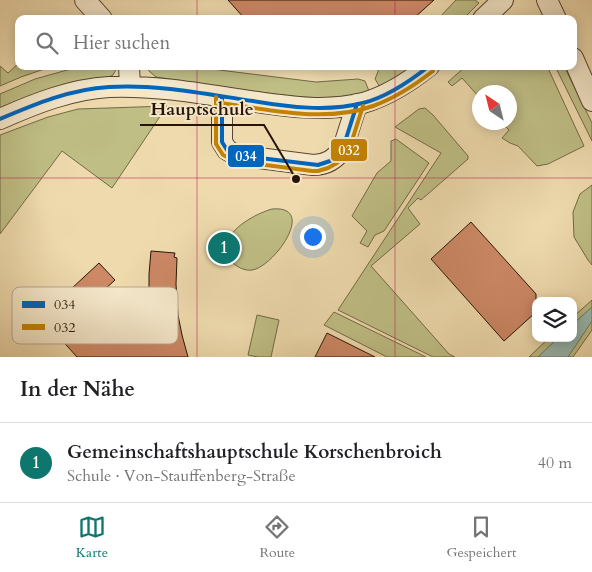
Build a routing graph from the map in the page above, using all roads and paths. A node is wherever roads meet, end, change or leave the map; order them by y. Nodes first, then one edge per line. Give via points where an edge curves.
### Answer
1 (85, 0) edge
2 (503, 0) edge
3 (547, 0) edge
4 (98, 15) edge
5 (487, 15) edge
6 (554, 15) edge
7 (577, 67) edge
8 (129, 70) edge
9 (423, 70) edge
10 (130, 87) junction
11 (222, 97) junction
12 (592, 101) edge
13 (357, 104) junction
14 (0, 119) edge

1 - 4 street
2 - 5 street
3 - 6 street
7 - 12 street
8 - 10 street
9 - 13 street via 398,88
10 - 11 street
10 - 14 street via 78,91
11 - 13 street via 304,107
11 - 13 street via 222,142 227,150 236,155 313,166 336,157 343,148

